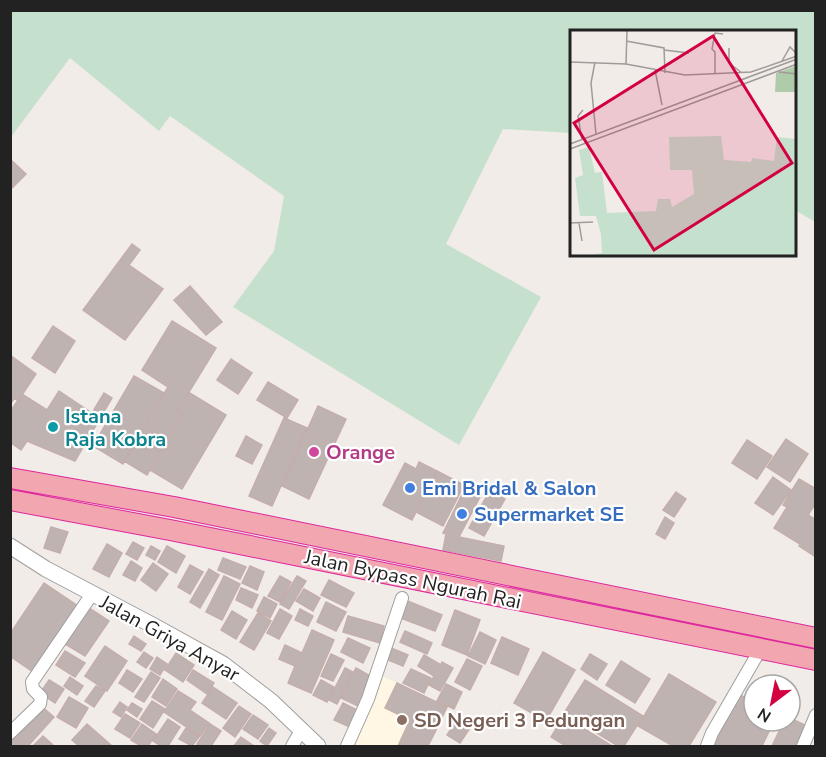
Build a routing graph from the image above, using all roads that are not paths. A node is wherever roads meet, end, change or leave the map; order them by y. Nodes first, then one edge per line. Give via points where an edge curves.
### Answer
1 (11, 479) edge
2 (10, 500) edge
3 (174, 507) junction
4 (170, 530) junction
5 (10, 546) edge
6 (92, 594) junction
7 (402, 598) dead end
8 (816, 638) edge
9 (760, 650) junction
10 (816, 660) edge
11 (816, 715) edge
12 (302, 729) junction
13 (10, 733) edge
14 (292, 747) edge
15 (318, 747) edge
16 (347, 747) edge
17 (707, 747) edge
18 (802, 747) edge

1 - 3 highway, Jalan Bypass Ngurah Rai
2 - 4 highway, Jalan Bypass Ngurah Rai
3 - 4 highway
3 - 8 highway, Jalan Bypass Ngurah Rai
4 - 9 highway, Jalan Bypass Ngurah Rai
5 - 6 street, Jalan Griya Anyar
6 - 12 street, Jalan Griya Anyar via 223,664
6 - 13 street via 32,682 41,697 40,704
7 - 16 street via 368,699
9 - 10 highway, Jalan Bypass Ngurah Rai
9 - 17 street
11 - 18 street
12 - 14 street
12 - 15 street, Jalan Griya Anyar

